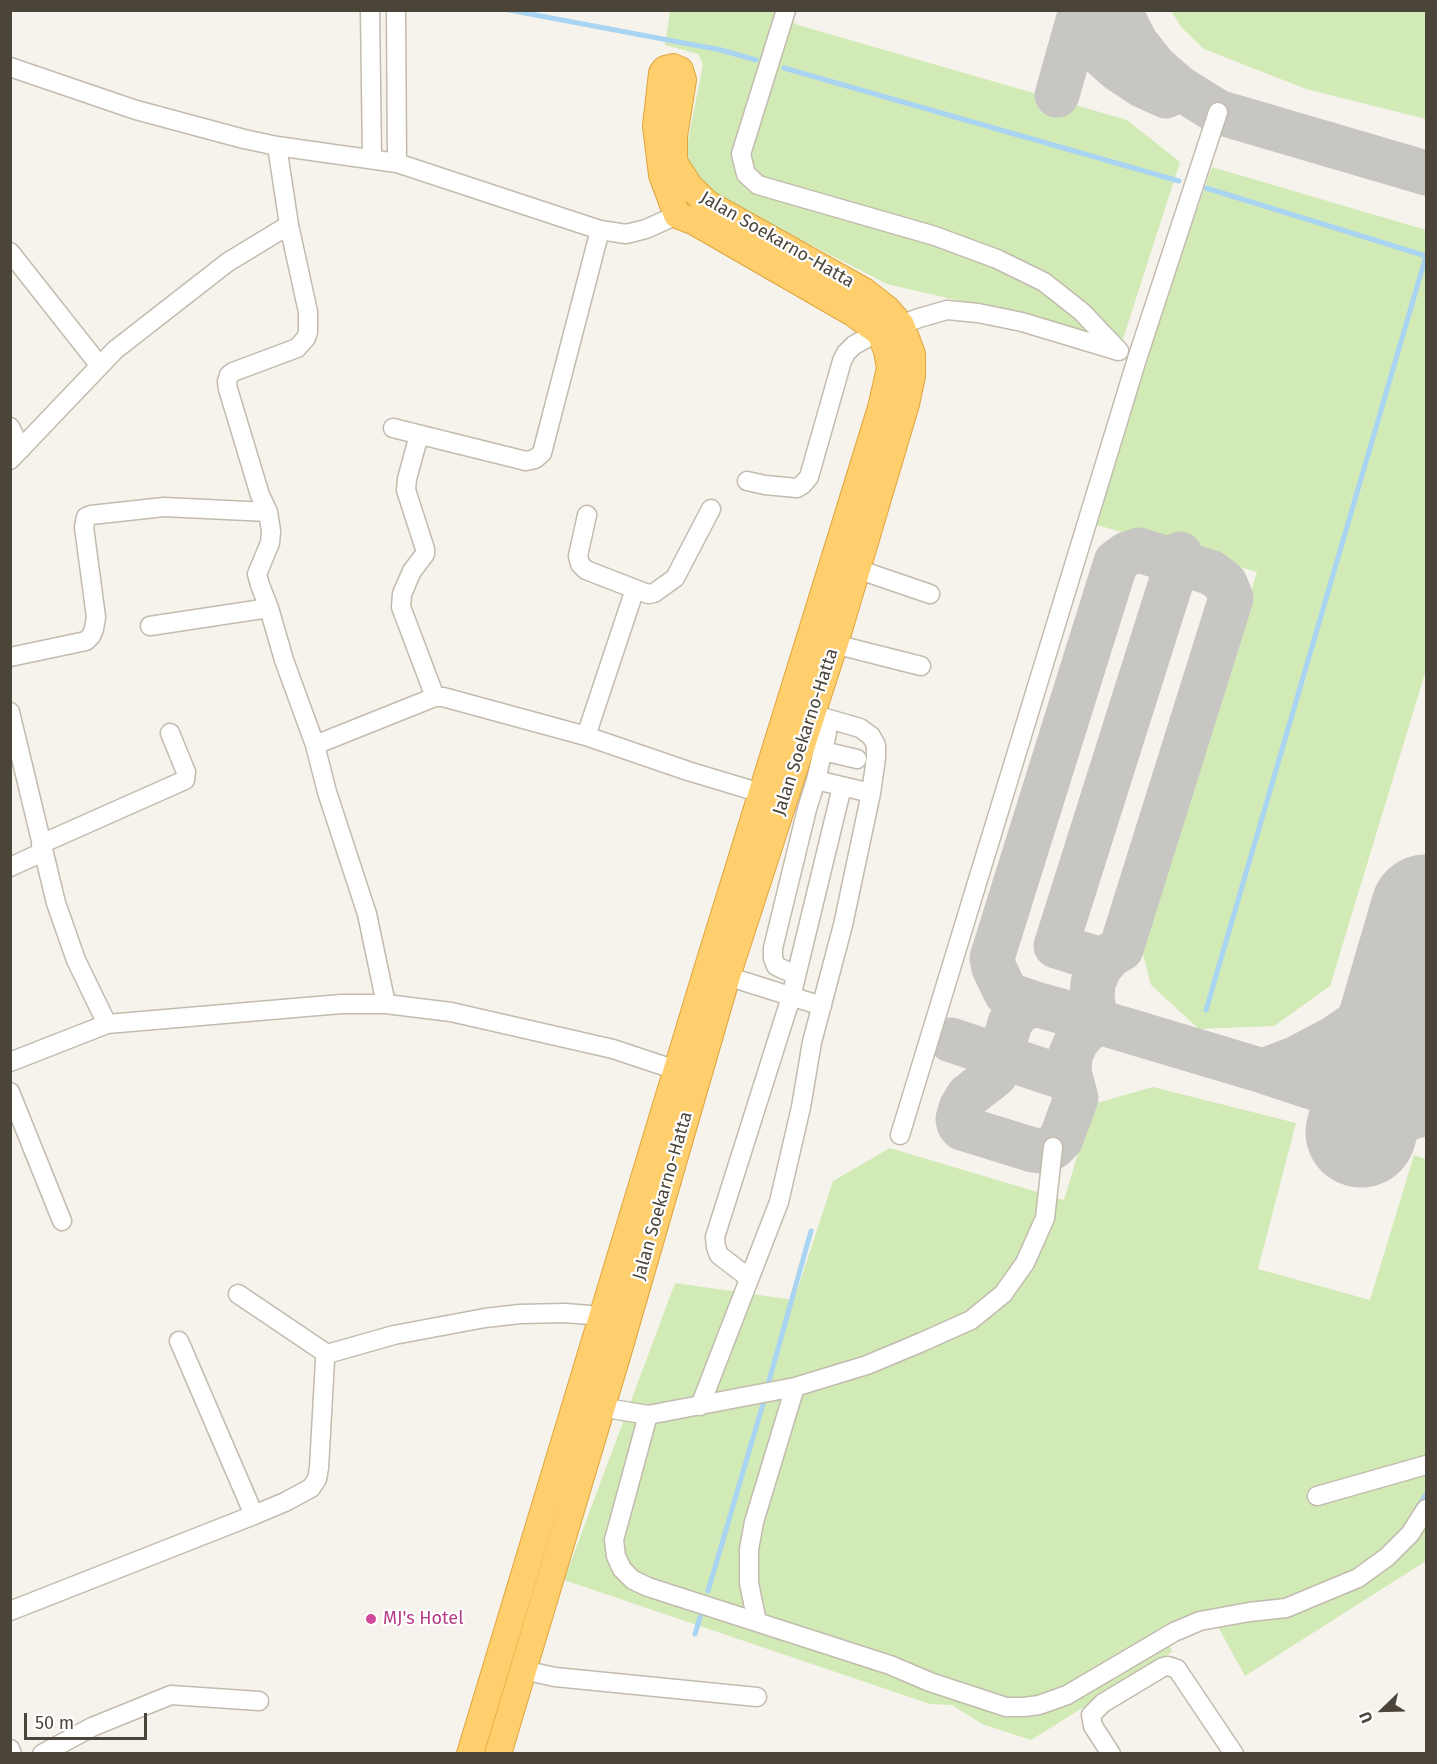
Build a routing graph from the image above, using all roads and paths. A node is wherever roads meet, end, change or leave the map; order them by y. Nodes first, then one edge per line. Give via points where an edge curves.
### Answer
1 (370, 10) edge
2 (396, 10) edge
3 (786, 10) edge
4 (10, 67) edge
5 (1218, 112) dead end
6 (277, 146) junction
7 (372, 159) junction
8 (397, 163) junction
9 (677, 215) junction
10 (289, 225) junction
11 (600, 230) junction
12 (753, 242) junction
13 (10, 252) edge
14 (890, 329) junction
15 (1119, 351) junction
16 (1137, 359) junction
17 (100, 366) junction
18 (10, 427) edge
19 (393, 428) dead end
20 (419, 435) junction
21 (16, 454) edge
22 (747, 481) dead end
23 (711, 508) dead end
24 (268, 512) junction
25 (587, 515) dead end
26 (857, 569) junction
27 (634, 589) junction
28 (930, 594) dead end
29 (269, 608) junction
30 (150, 626) dead end
31 (810, 636) junction
32 (835, 643) junction
33 (10, 657) edge
34 (921, 666) dead end
35 (435, 697) junction
36 (10, 712) edge
37 (812, 726) junction
38 (170, 733) dead end
39 (586, 736) junction
40 (315, 745) junction
41 (857, 759) dead end
42 (816, 780) junction
43 (842, 787) junction
44 (761, 793) junction
45 (871, 793) junction
46 (42, 848) junction
47 (10, 867) edge
48 (717, 973) junction
49 (796, 975) junction
50 (791, 997) junction
51 (386, 1004) junction
52 (822, 1006) junction
53 (107, 1024) junction
54 (10, 1062) edge
55 (687, 1073) junction
56 (10, 1092) edge
57 (900, 1135) dead end
58 (1053, 1147) dead end
59 (62, 1221) dead end
60 (749, 1278) junction
61 (238, 1294) dead end
62 (602, 1317) junction
63 (179, 1341) dead end
64 (327, 1354) junction
65 (795, 1387) junction
66 (700, 1406) junction
67 (612, 1409) dead end
68 (648, 1415) junction
69 (1426, 1465) edge
70 (1317, 1496) dead end
71 (1426, 1509) edge
72 (254, 1515) junction
73 (10, 1611) edge
74 (757, 1622) junction
75 (523, 1670) junction
76 (757, 1697) dead end
77 (259, 1701) dead end
78 (42, 1754) edge
79 (470, 1754) edge
80 (498, 1754) edge
81 (1111, 1754) edge
82 (1234, 1754) edge

1 - 7 street
2 - 8 street
3 - 15 street via 741,154 746,174 758,185 997,258 1044,282 1082,312
4 - 6 street via 136,110
5 - 16 street
6 - 7 street
6 - 10 street
7 - 8 street
8 - 11 street
9 - 11 street via 646,230 626,234
9 - 12 highway, Jalan Soekarno-Hatta
9 - 12 highway, Jalan Soekarno-Hatta via 662,175 656,126 662,73 673,68 680,70 682,80 674,162 690,187
10 - 17 street via 228,262
10 - 24 street via 308,312 308,333 297,348 233,372 227,382
11 - 20 street via 542,453 526,461
12 - 14 highway, Jalan Soekarno-Hatta via 853,313
13 - 17 street
14 - 15 street via 927,315 960,310 1022,322
14 - 22 street via 854,345 842,361 809,477 802,485 797,488
14 - 26 highway, Jalan Soekarno-Hatta via 912,354 912,376
14 - 31 highway, Jalan Soekarno-Hatta via 890,368 881,408
15 - 16 street
16 - 57 street
17 - 21 street
18 - 21 street
19 - 20 street
20 - 35 street via 406,490 425,554 402,594 402,607
23 - 27 street via 675,578 654,593
24 - 29 street via 270,543 257,574
24 - 33 street via 164,507 90,515 84,527 96,617 91,636
25 - 27 street via 578,556 580,564
26 - 28 street
26 - 32 highway, Jalan Soekarno-Hatta
27 - 39 street
29 - 30 street
29 - 40 street
31 - 32 street
31 - 37 highway, Jalan Soekarno-Hatta
32 - 34 street
32 - 37 highway, Jalan Soekarno-Hatta
35 - 39 street via 449,697
35 - 40 street
36 - 46 street
37 - 41 street
37 - 42 street
37 - 44 highway, Jalan Soekarno-Hatta
37 - 45 street via 860,728 871,736 876,758
37 - 48 highway, Jalan Soekarno-Hatta
38 - 46 street via 186,772 185,780
39 - 44 street
40 - 51 street via 367,914
42 - 43 street
42 - 49 street via 773,948 776,966
43 - 45 street
43 - 49 street
44 - 48 highway, Jalan Soekarno-Hatta
45 - 52 street
46 - 47 street
46 - 53 street via 76,960
48 - 50 street
48 - 55 highway, Jalan Soekarno-Hatta
49 - 50 street
50 - 52 street
50 - 60 street via 716,1237 719,1255
51 - 53 street via 341,1004
51 - 55 street via 451,1012 613,1049
52 - 60 street via 780,1202
53 - 54 street
55 - 62 highway, Jalan Soekarno-Hatta
55 - 75 highway, Jalan Soekarno-Hatta via 617,1356
56 - 59 street
58 - 65 street via 1045,1218 1025,1263 1003,1294 971,1320 922,1342 867,1365
60 - 66 street
61 - 64 street
62 - 64 street via 565,1313 485,1318 394,1335
62 - 79 highway, Jalan Soekarno-Hatta
63 - 72 street
64 - 72 street via 317,1479 302,1494
65 - 66 street
65 - 74 street via 749,1549 749,1583
66 - 68 street
67 - 68 street
68 - 74 street via 614,1540 622,1569 648,1587
69 - 70 street
71 - 74 street via 1410,1534 1358,1578 1286,1608 1200,1621 1165,1637 1067,1695 1040,1705 1006,1707
72 - 73 street
75 - 76 street via 555,1677
75 - 80 highway, Jalan Soekarno-Hatta
77 - 78 street via 171,1695 92,1727
81 - 82 street via 1093,1726 1091,1715 1103,1703 1168,1666 1177,1669

